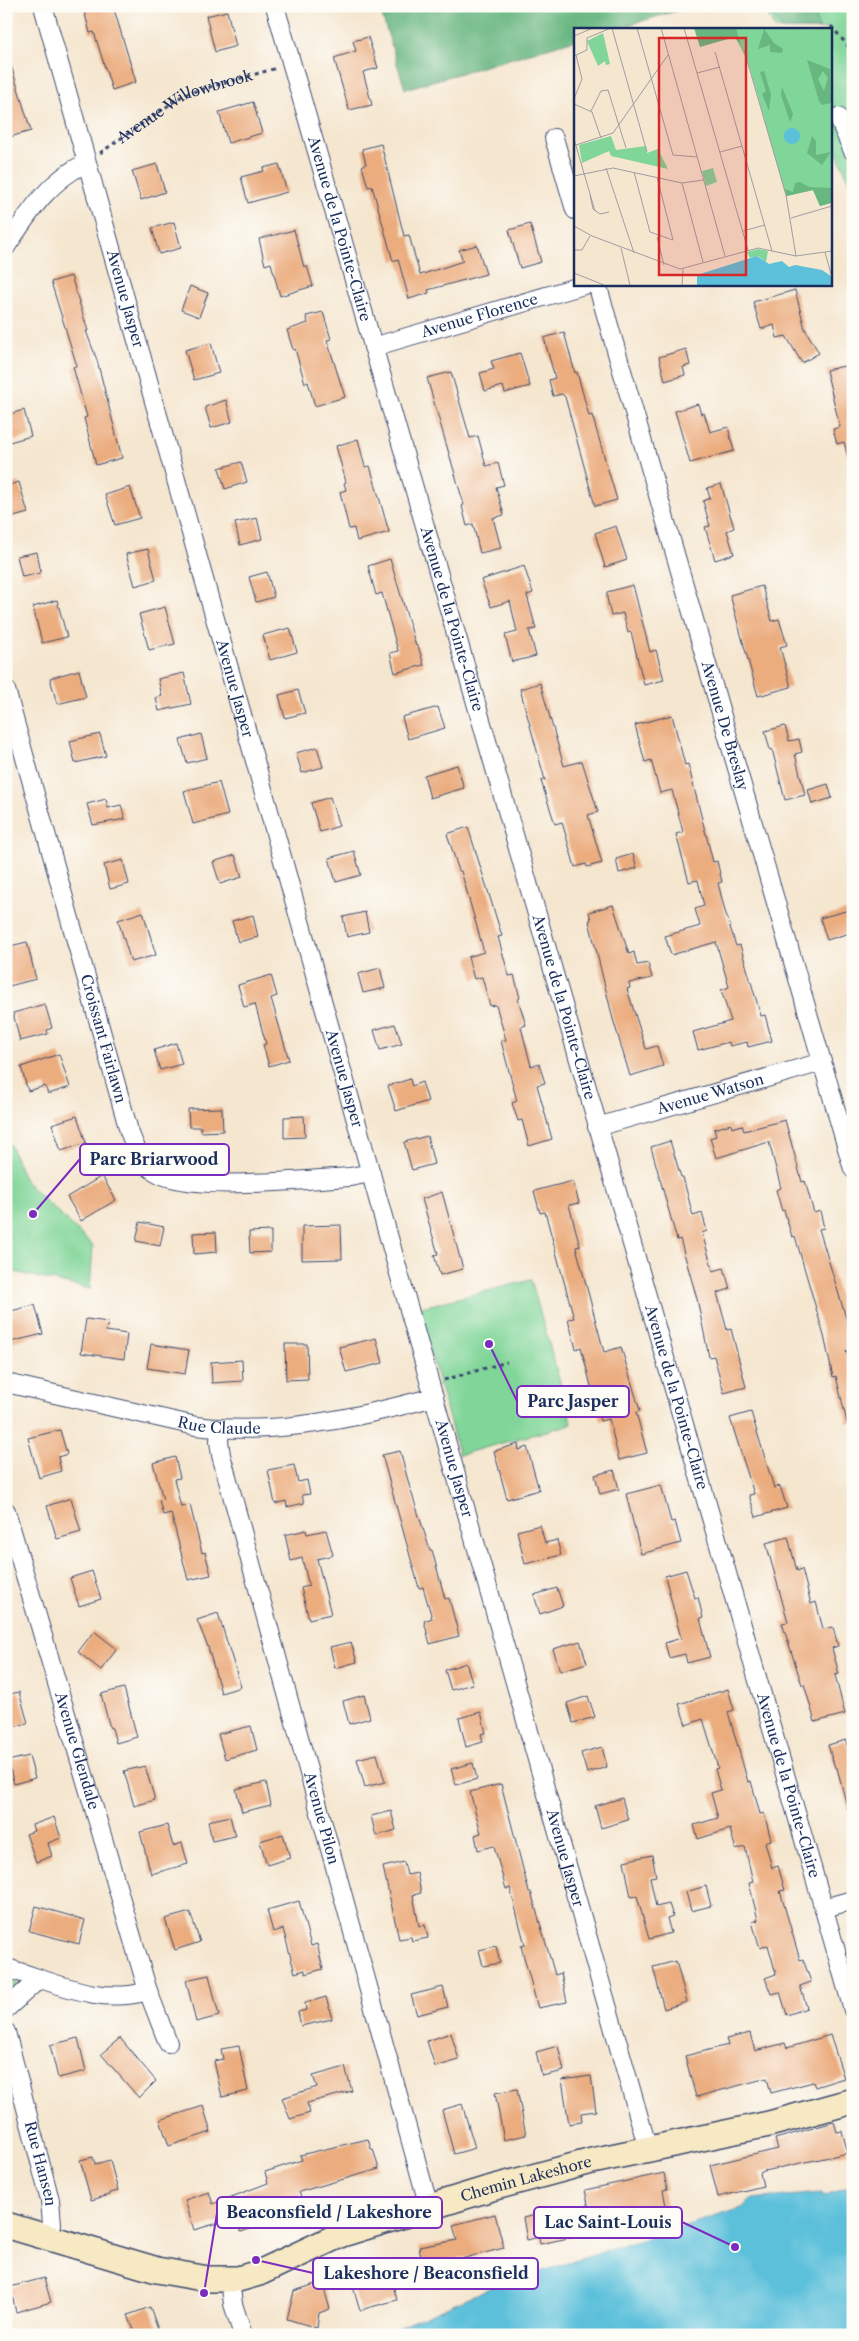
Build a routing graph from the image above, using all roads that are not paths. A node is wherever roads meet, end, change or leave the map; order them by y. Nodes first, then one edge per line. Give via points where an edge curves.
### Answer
1 (43, 6) edge
2 (275, 6) edge
3 (838, 117) dead end
4 (554, 138) dead end
5 (853, 151) edge
6 (90, 160) junction
7 (574, 207) edge
8 (6, 247) edge
9 (584, 285) edge
10 (597, 285) edge
11 (372, 347) junction
12 (6, 690) edge
13 (822, 1062) junction
14 (597, 1127) junction
15 (853, 1169) edge
16 (371, 1173) junction
17 (6, 1382) edge
18 (436, 1389) junction
19 (220, 1430) junction
20 (6, 1511) edge
21 (853, 1900) edge
22 (824, 1908) junction
23 (6, 1968) edge
24 (39, 1979) junction
25 (148, 1991) junction
26 (6, 2009) edge
27 (853, 2010) edge
28 (6, 2032) edge
29 (168, 2043) dead end
30 (853, 2101) edge
31 (648, 2150) junction
32 (429, 2207) junction
33 (6, 2226) edge
34 (49, 2238) junction
35 (230, 2280) junction
36 (242, 2335) edge

1 - 6 street, Avenue Jasper
2 - 11 street, Avenue de la Pointe-Claire
3 - 5 street
4 - 7 street
6 - 8 street via 52,185
6 - 16 street, Avenue Jasper
9 - 11 street, Avenue Florence
10 - 13 street, Avenue De Breslay
11 - 14 street, Avenue de la Pointe-Claire
12 - 16 street, Croissant Fairlawn via 139,1155 164,1177 194,1182 350,1177
13 - 14 street, Avenue Watson
13 - 15 street, Avenue De Breslay
14 - 22 street, Avenue de la Pointe-Claire
16 - 18 street, Avenue Jasper
17 - 19 street, Rue Claude
18 - 19 street, Rue Claude via 300,1425
18 - 31 street, Avenue Jasper
19 - 32 street, Avenue Pilon via 221,1455
20 - 25 street, Avenue Glendale
21 - 22 street
22 - 27 street, Avenue de la Pointe-Claire
23 - 24 street
24 - 25 street via 100,1996
24 - 26 street
25 - 29 street, Avenue Glendale
28 - 34 street, Rue Hansen via 50,2200 52,2224
30 - 31 street, Chemin Lakeshore via 769,2124
31 - 32 street, Chemin Lakeshore via 561,2169
32 - 35 street, Chemin Lakeshore via 342,2234 260,2273
33 - 34 street, Chemin Lakeshore
34 - 35 street, Chemin Lakeshore via 157,2270
35 - 36 street

